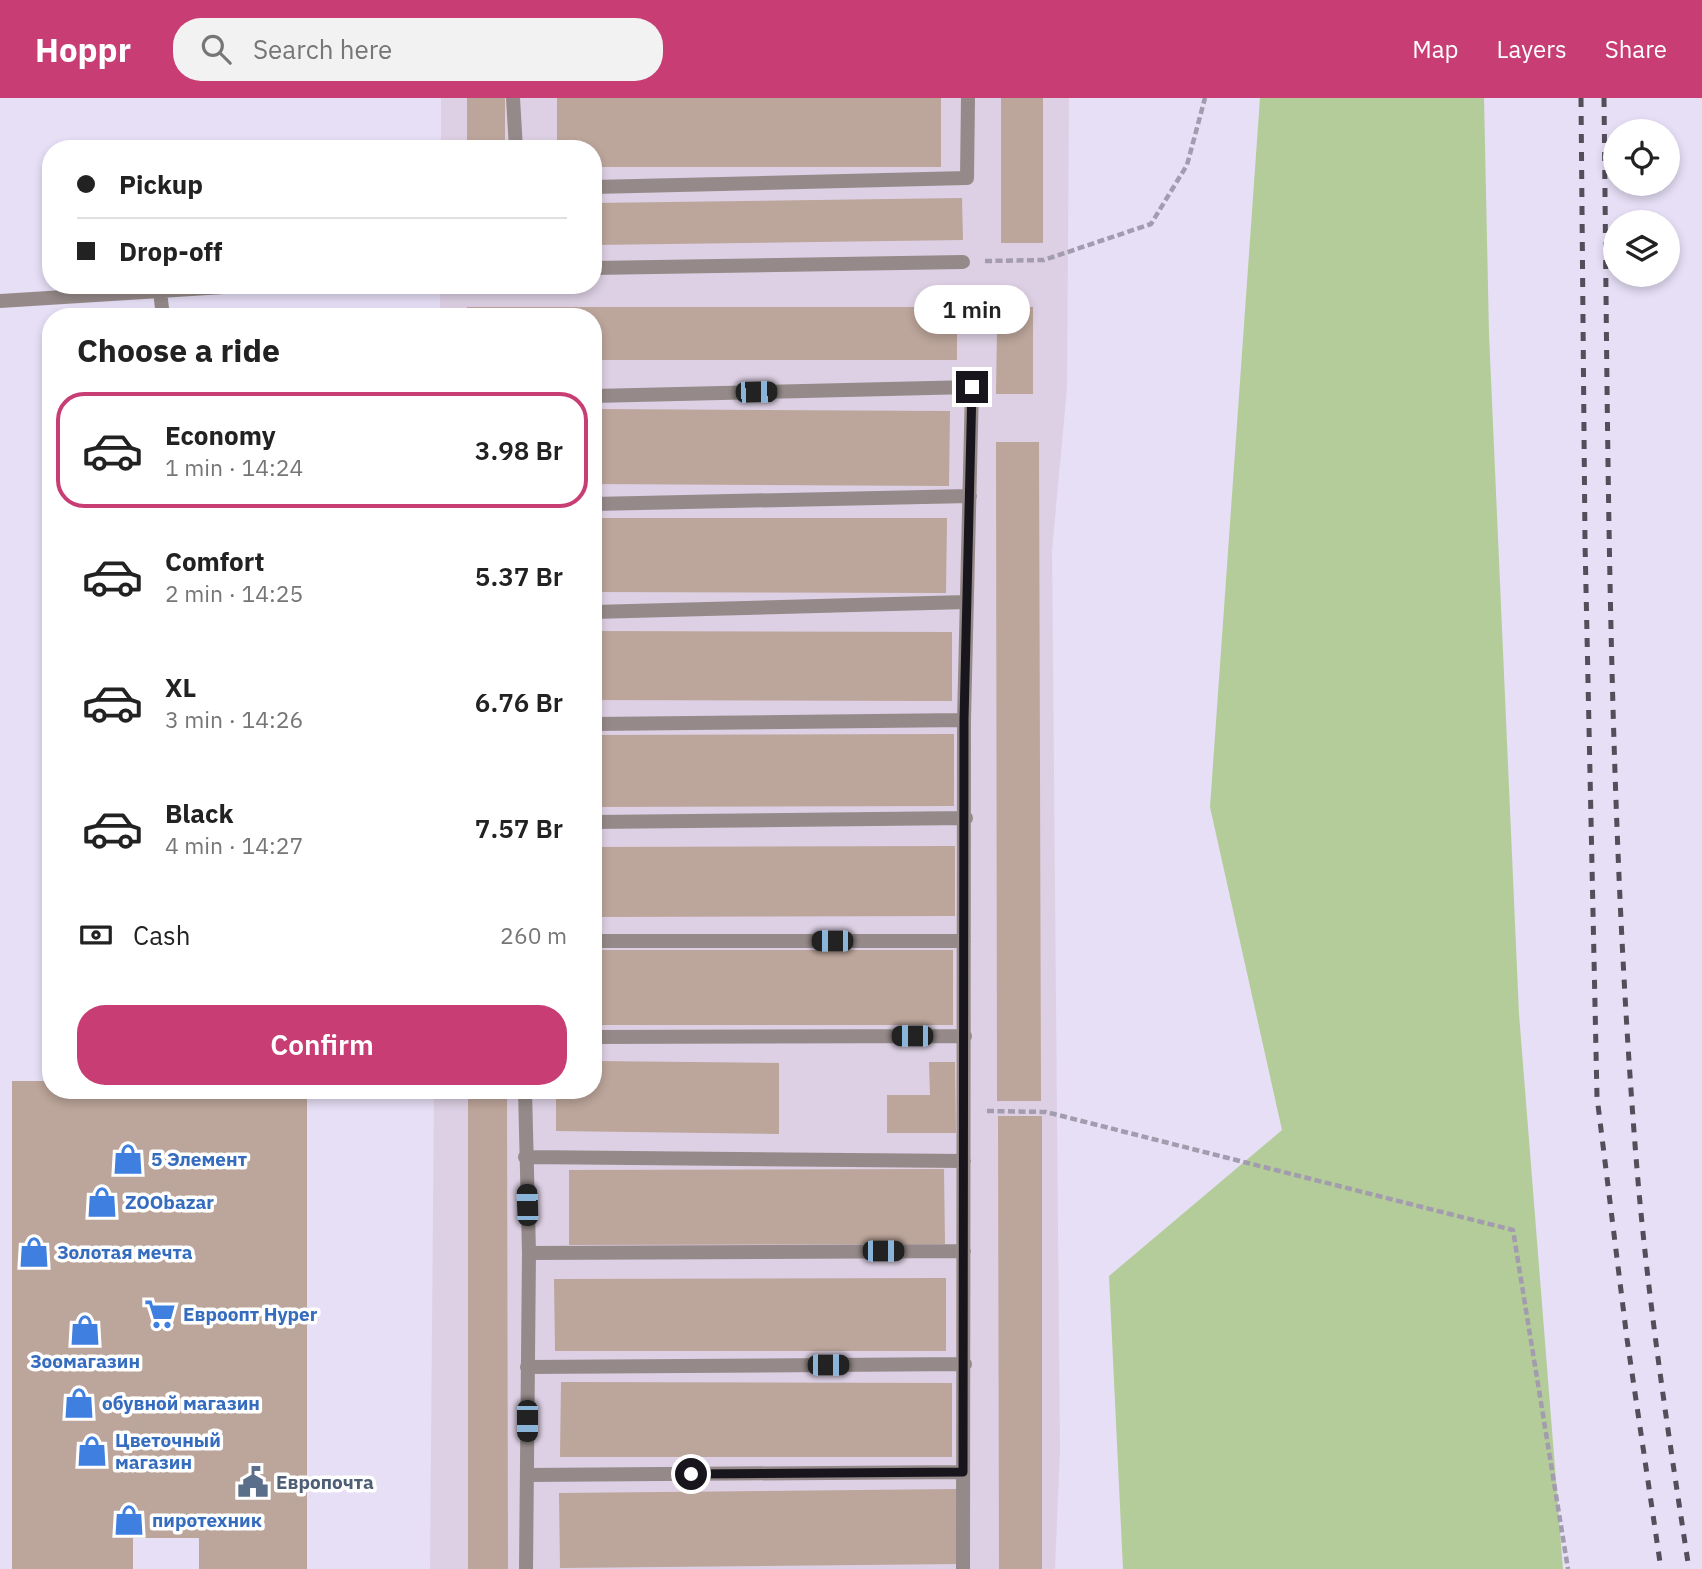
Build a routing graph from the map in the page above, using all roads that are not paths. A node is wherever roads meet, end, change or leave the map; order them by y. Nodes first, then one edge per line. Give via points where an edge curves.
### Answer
1 (513, 98) edge
2 (968, 98) edge
3 (515, 140) edge
4 (602, 187) edge
5 (963, 262) road end
6 (602, 268) edge
7 (112, 294) edge
8 (0, 301) edge
9 (602, 396) edge
10 (970, 496) junction
11 (602, 504) edge
12 (967, 602) junction
13 (602, 612) edge
14 (964, 720) junction
15 (602, 724) edge
16 (966, 818) junction
17 (602, 822) edge
18 (602, 941) edge
19 (964, 941) junction
20 (965, 1036) junction
21 (602, 1037) edge
22 (525, 1099) edge
23 (525, 1157) junction
24 (964, 1161) junction
25 (964, 1251) junction
26 (529, 1253) junction
27 (965, 1364) junction
28 (527, 1367) junction
29 (963, 1472) junction
30 (527, 1475) junction
31 (526, 1569) edge
32 (963, 1569) edge

1 - 3 lane
2 - 4 lane via 967,178
5 - 6 lane
7 - 8 lane
9 - 10 lane via 972,387
10 - 11 lane
10 - 12 lane
12 - 13 lane
12 - 14 lane
14 - 15 lane
14 - 16 lane
16 - 17 lane
16 - 19 lane
18 - 19 lane
19 - 20 lane
20 - 21 lane
20 - 24 lane
22 - 23 lane
23 - 24 lane
23 - 26 lane
24 - 25 lane
25 - 26 lane
25 - 27 lane
26 - 28 lane
27 - 28 lane
27 - 29 lane
28 - 30 lane
29 - 30 lane
29 - 32 lane
30 - 31 lane

